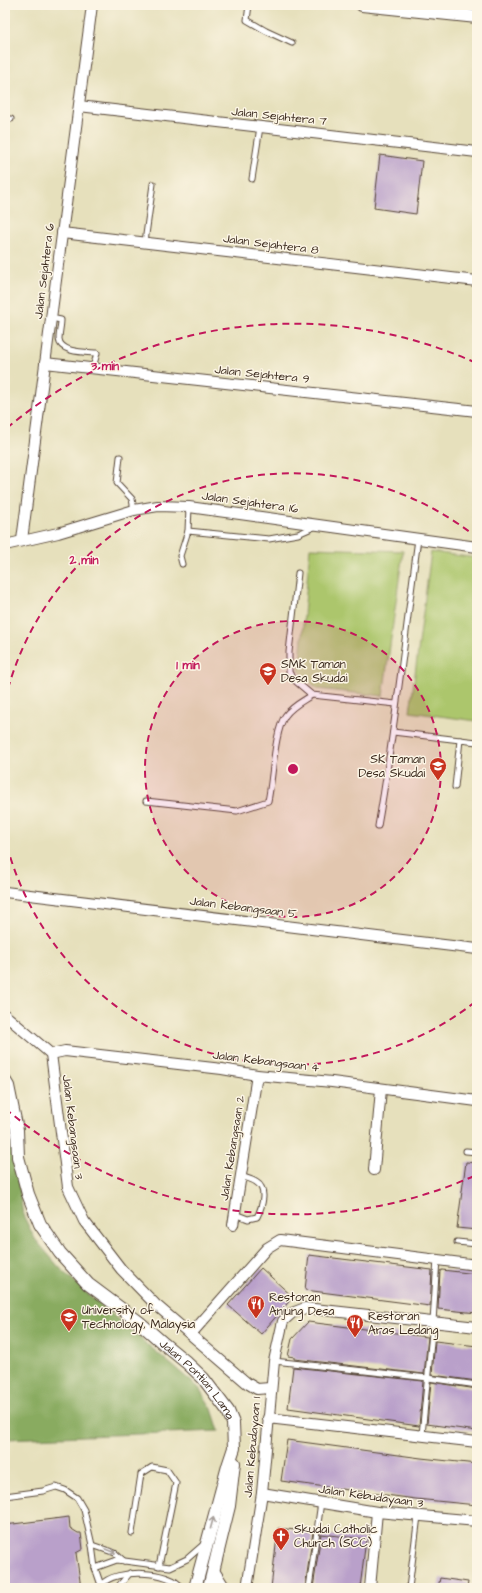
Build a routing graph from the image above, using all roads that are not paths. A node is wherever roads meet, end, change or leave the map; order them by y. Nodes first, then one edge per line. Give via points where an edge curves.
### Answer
1 (92, 5) edge
2 (249, 5) edge
3 (362, 5) edge
4 (477, 17) edge
5 (292, 43) dead end
6 (79, 106) junction
7 (5, 119) edge
8 (11, 119) dead end
9 (260, 127) junction
10 (477, 152) edge
11 (252, 179) dead end
12 (153, 184) dead end
13 (62, 233) junction
14 (145, 242) junction
15 (477, 281) edge
16 (51, 318) junction
17 (44, 363) junction
18 (93, 368) junction
19 (477, 411) edge
20 (120, 457) dead end
21 (189, 507) junction
22 (134, 510) junction
23 (319, 524) junction
24 (188, 531) junction
25 (418, 539) junction
26 (22, 540) junction
27 (5, 545) edge
28 (477, 547) edge
29 (182, 564) dead end
30 (298, 573) dead end
31 (312, 695) junction
32 (396, 704) junction
33 (393, 732) junction
34 (460, 740) junction
35 (477, 742) edge
36 (455, 787) dead end
37 (146, 801) dead end
38 (378, 826) dead end
39 (5, 892) edge
40 (477, 949) edge
41 (5, 1015) edge
42 (51, 1054) junction
43 (257, 1075) junction
44 (5, 1080) edge
45 (381, 1090) junction
46 (477, 1101) edge
47 (466, 1151) dead end
48 (477, 1152) edge
49 (374, 1170) dead end
50 (240, 1176) junction
51 (234, 1214) junction
52 (233, 1224) dead end
53 (457, 1242) dead end
54 (477, 1244) edge
55 (437, 1259) junction
56 (477, 1264) edge
57 (433, 1322) junction
58 (477, 1327) edge
59 (191, 1334) junction
60 (274, 1361) junction
61 (428, 1378) junction
62 (477, 1385) edge
63 (270, 1388) junction
64 (268, 1418) junction
65 (422, 1435) junction
66 (477, 1442) edge
67 (234, 1448) junction
68 (262, 1493) junction
69 (5, 1496) edge
70 (321, 1502) junction
71 (377, 1512) junction
72 (418, 1516) junction
73 (477, 1522) edge
74 (132, 1533) dead end
75 (208, 1539) junction
76 (92, 1545) junction
77 (125, 1562) junction
78 (159, 1566) junction
79 (95, 1568) junction
80 (213, 1569) junction
81 (131, 1572) junction
82 (102, 1586) edge
83 (117, 1588) edge
84 (182, 1588) edge
85 (195, 1588) edge
86 (209, 1588) edge
87 (225, 1588) edge
88 (247, 1588) edge
89 (309, 1588) edge
90 (370, 1588) edge
91 (409, 1588) edge

1 - 6 street, Jalan Sejahtera 6
2 - 5 lane via 248,20 266,32
3 - 4 street
6 - 9 street, Jalan Sejahtera 7
6 - 13 street, Jalan Sejahtera 6
7 - 8 lane
9 - 10 street, Jalan Sejahtera 7
9 - 11 lane
12 - 14 lane
13 - 14 street, Jalan Sejahtera 8
13 - 16 street, Jalan Sejahtera 6
14 - 15 street, Jalan Sejahtera 8
16 - 17 street, Jalan Sejahtera 6
16 - 18 lane via 62,320 59,340 62,346 69,350 97,353
17 - 18 street, Jalan Sejahtera 9
17 - 26 street, Jalan Sejahtera 6
18 - 19 street, Jalan Sejahtera 9
20 - 22 lane via 117,483 132,499
21 - 22 street, Jalan Sejahtera 16 via 158,506
21 - 23 street, Jalan Sejahtera 16
21 - 24 lane
22 - 26 street, Jalan Sejahtera 16 via 58,533
23 - 24 lane via 298,534 268,539
23 - 25 street, Jalan Sejahtera 16
24 - 29 lane via 180,556
25 - 28 street, Jalan Sejahtera 16
25 - 32 lane
26 - 27 street, Jalan Sejahtera 16
30 - 31 lane via 289,672 293,679
31 - 32 lane
31 - 37 lane via 285,716 278,734 268,801 237,811
32 - 33 lane
33 - 34 lane
33 - 38 lane
34 - 35 lane
34 - 36 lane
39 - 40 street, Jalan Kebangsaan 5
41 - 42 street
42 - 43 street, Jalan Kebangsaan 4 via 65,1051
42 - 59 street, Jalan Kebangsaan 3 via 68,1187 84,1221 121,1269
43 - 45 street, Jalan Kebangsaan 4 via 332,1082
43 - 50 street, Jalan Kebangsaan 2
44 - 67 street, Jalan Pontian Lama via 17,1130 18,1157 28,1194 40,1224 60,1253 88,1284 139,1322 203,1378 228,1411 233,1423
45 - 46 street, Jalan Kebangsaan 4
45 - 49 street
47 - 48 lane
50 - 51 street, Jalan Kebangsaan 2
50 - 51 lane via 257,1182 262,1188 262,1205 257,1217 248,1219
51 - 52 street, Jalan Kebangsaan 2
53 - 54 lane
55 - 56 street
55 - 57 lane
55 - 59 street via 280,1240 267,1248
57 - 58 street
57 - 60 street, Jalan Kebudayaan 1 via 305,1308 292,1313 283,1322
57 - 61 lane
59 - 63 street, Jalan Kebangsaan 3 via 247,1383 257,1389
60 - 61 lane
60 - 63 street, Jalan Kebudayaan 1
61 - 62 lane
61 - 65 lane
63 - 64 street, Jalan Kebudayaan 1
64 - 65 street
64 - 68 street, Jalan Kebudayaan 1
65 - 66 street
75 -> 67 street, Jalan Pontian Lama
67 - 80 street via 229,1506
68 - 70 street, Jalan Kebudayaan 3
68 - 88 street, Jalan Kebudayaan 1
69 - 76 lane via 56,1487 65,1490 77,1498 84,1510
70 - 71 street, Jalan Kebudayaan 3
70 - 89 lane
71 - 72 street, Jalan Kebudayaan 3
71 - 90 street
72 - 73 street, Jalan Kebudayaan 3
72 - 91 lane
74 - 78 lane via 141,1474 152,1467 167,1470 176,1483
75 - 78 lane via 187,1559 170,1567
75 - 85 street, Jalan Pontian Lama
76 -> 77 lane via 116,1553
76 - 79 lane
77 - 78 lane
77 - 79 lane via 117,1560
79 - 82 lane
80 - 86 street
80 - 87 street
81 - 82 lane via 106,1580
81 - 83 lane
81 - 84 lane via 169,1578 179,1583

